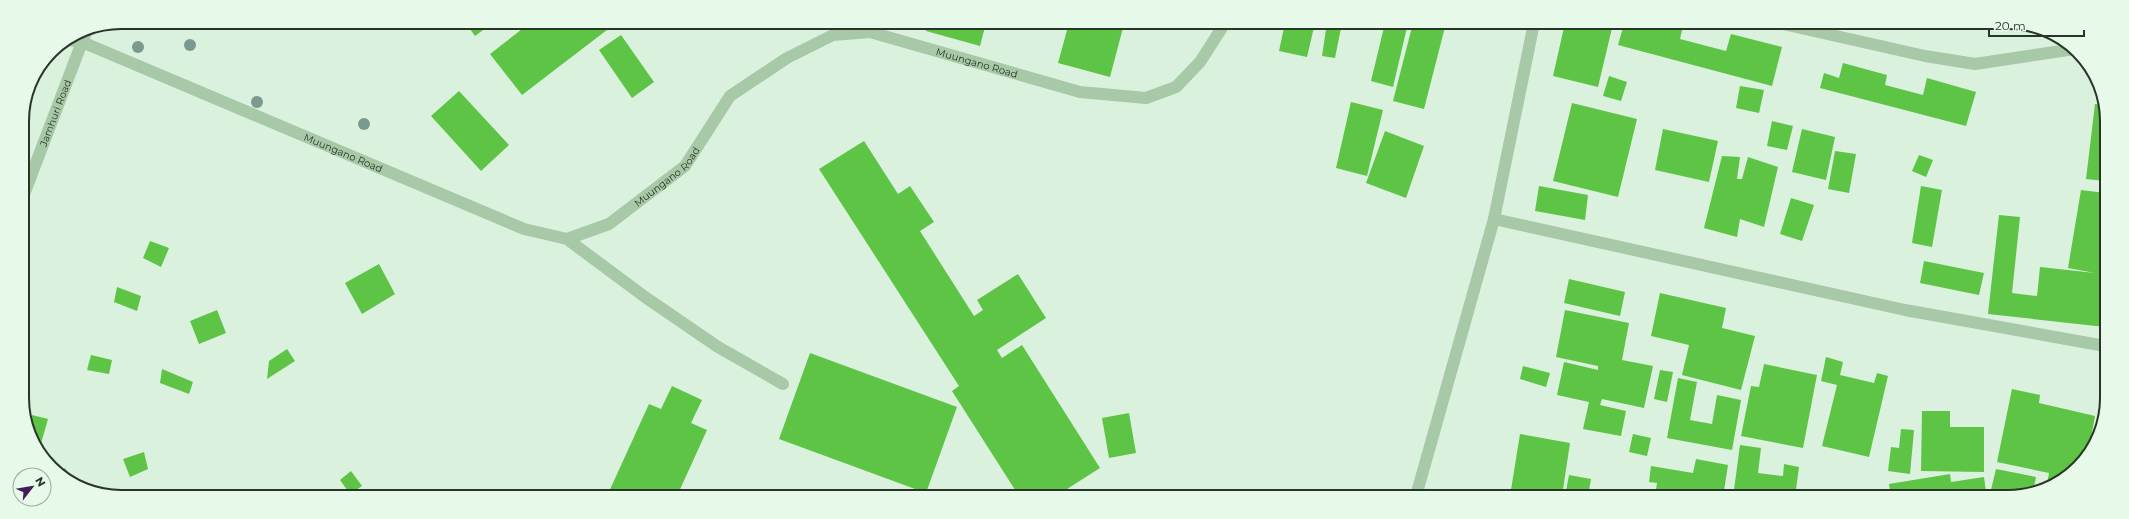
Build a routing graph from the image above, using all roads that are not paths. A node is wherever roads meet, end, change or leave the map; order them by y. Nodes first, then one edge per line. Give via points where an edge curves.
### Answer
1 (1221, 29) edge
2 (1533, 29) edge
3 (1805, 29) edge
4 (84, 37) edge
5 (75, 41) edge
6 (82, 42) junction
7 (2066, 50) edge
8 (29, 181) edge
9 (1494, 219) junction
10 (567, 239) junction
11 (2100, 345) edge
12 (784, 384) dead end
13 (1418, 490) edge

1 - 10 street, Muungano Road via 1200,62 1176,87 1146,98 1080,92 870,32 833,35 787,58 730,96 685,166 609,224
2 - 9 street
3 - 7 street via 1926,56 1975,64
4 - 6 street, Jamhuri Road
5 - 6 street, Muungano Road
6 - 8 street, Jamhuri Road
6 - 10 street, Muungano Road via 524,229
9 - 11 street via 1897,308
9 - 13 street
10 - 12 street via 718,347

